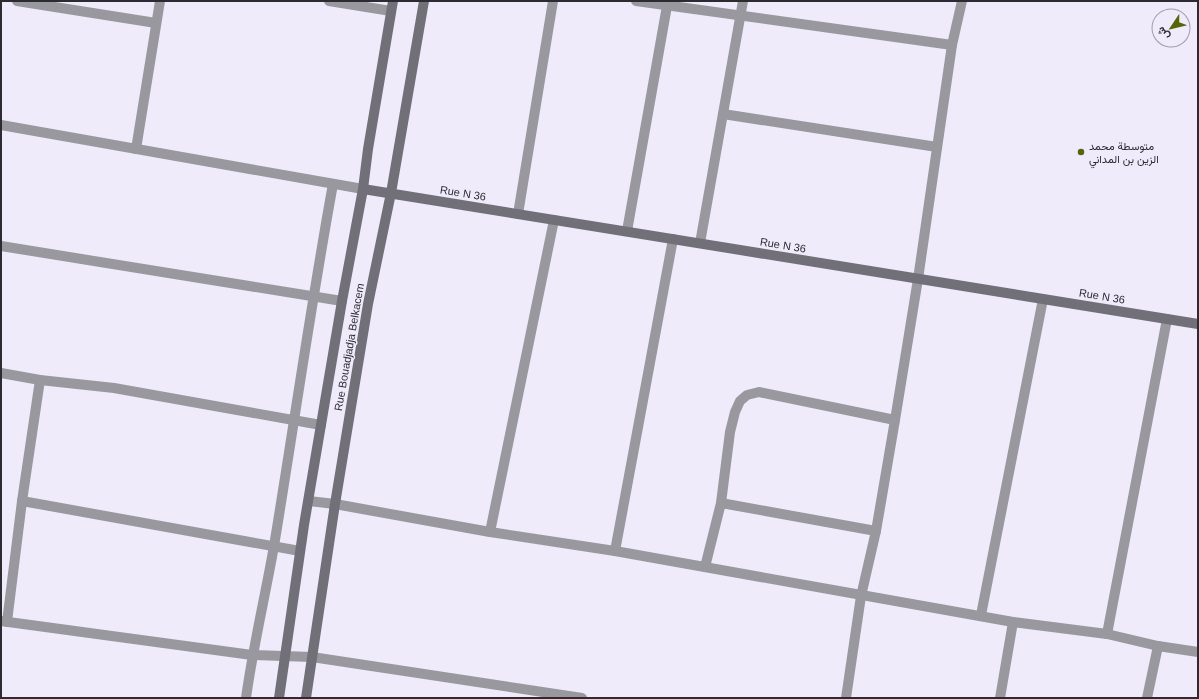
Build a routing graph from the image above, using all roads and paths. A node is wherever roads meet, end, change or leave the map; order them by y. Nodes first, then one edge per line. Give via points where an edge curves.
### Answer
1 (17, 1) edge
2 (160, 1) edge
3 (329, 1) edge
4 (424, 1) edge
5 (553, 1) edge
6 (636, 1) edge
7 (743, 1) edge
8 (962, 1) edge
9 (392, 6) edge
10 (667, 6) junction
11 (740, 16) junction
12 (156, 23) junction
13 (952, 45) junction
14 (723, 114) junction
15 (1, 125) edge
16 (937, 147) junction
17 (136, 149) junction
18 (333, 184) junction
19 (363, 189) junction
20 (391, 193) junction
21 (518, 214) junction
22 (554, 220) junction
23 (627, 232) junction
24 (673, 239) junction
25 (700, 244) junction
26 (1, 246) edge
27 (918, 279) junction
28 (313, 296) junction
29 (1044, 299) junction
30 (342, 300) junction
31 (1167, 319) junction
32 (1198, 324) edge
33 (1, 373) edge
34 (40, 380) junction
35 (294, 420) junction
36 (895, 420) junction
37 (321, 425) junction
38 (22, 501) junction
39 (309, 501) junction
40 (721, 503) junction
41 (335, 504) junction
42 (490, 532) junction
43 (876, 532) junction
44 (274, 547) junction
45 (300, 551) junction
46 (615, 551) junction
47 (705, 567) junction
48 (861, 596) junction
49 (981, 615) junction
50 (4, 622) edge
51 (1013, 622) junction
52 (1107, 634) junction
53 (1158, 646) junction
54 (1198, 652) edge
55 (252, 654) junction
56 (286, 655) junction
57 (312, 656) junction
58 (246, 698) edge
59 (279, 698) edge
60 (306, 698) edge
61 (582, 698) edge
62 (846, 698) edge
63 (1000, 698) edge
64 (1147, 698) edge

1 - 12 street
2 - 12 street
3 - 9 street
4 - 20 street, Rue Bouadjadja Belkacem
5 - 21 street
6 - 10 street
7 - 11 street
8 - 13 street
9 - 19 street, Rue Bouadjadja Belkacem
10 - 11 street
10 - 23 street
11 - 13 street
11 - 14 street
12 - 17 street
13 - 16 street
14 - 16 street
14 - 25 street
15 - 17 street
16 - 27 street
17 - 18 street
18 - 19 street
18 - 28 street
19 - 20 street, Rue N 36
19 - 30 street, Rue Bouadjadja Belkacem
20 - 21 street, Rue N 36
20 - 41 street, Rue Bouadjadja Belkacem via 368,304
21 - 22 street, Rue N 36
22 - 23 street, Rue N 36
22 - 42 street
23 - 24 street, Rue N 36
24 - 25 street, Rue N 36
24 - 46 street
25 - 27 street, Rue N 36
26 - 28 street
27 - 29 street, Rue N 36
27 - 36 street
28 - 30 street
28 - 35 street
29 - 31 street, Rue N 36
29 - 49 street
30 - 37 street, Rue Bouadjadja Belkacem
31 - 32 street, Rue N 36
31 - 52 street
33 - 34 street
34 - 35 street via 114,388
34 - 38 street
35 - 37 street
35 - 44 street
36 - 40 street via 760,392 748,395 740,402 730,432
36 - 43 street
37 - 39 street, Rue Bouadjadja Belkacem
38 - 44 street
38 - 50 street
39 - 41 street
39 - 45 street, Rue Bouadjadja Belkacem
40 - 43 street
40 - 47 street
41 - 42 street
41 - 57 street, Rue Bouadjadja Belkacem
42 - 46 street
43 - 48 street
44 - 45 street
44 - 55 street
45 - 56 street, Rue Bouadjadja Belkacem
46 - 47 street
47 - 48 street
48 - 49 street
48 - 62 street
49 - 51 street
50 - 55 street
51 - 52 street
51 - 63 street
52 - 53 street
53 - 54 street
53 - 64 street
55 - 56 street
55 - 58 street
56 - 57 street
56 - 59 street, Rue Bouadjadja Belkacem
57 - 60 street, Rue Bouadjadja Belkacem
57 - 61 street

